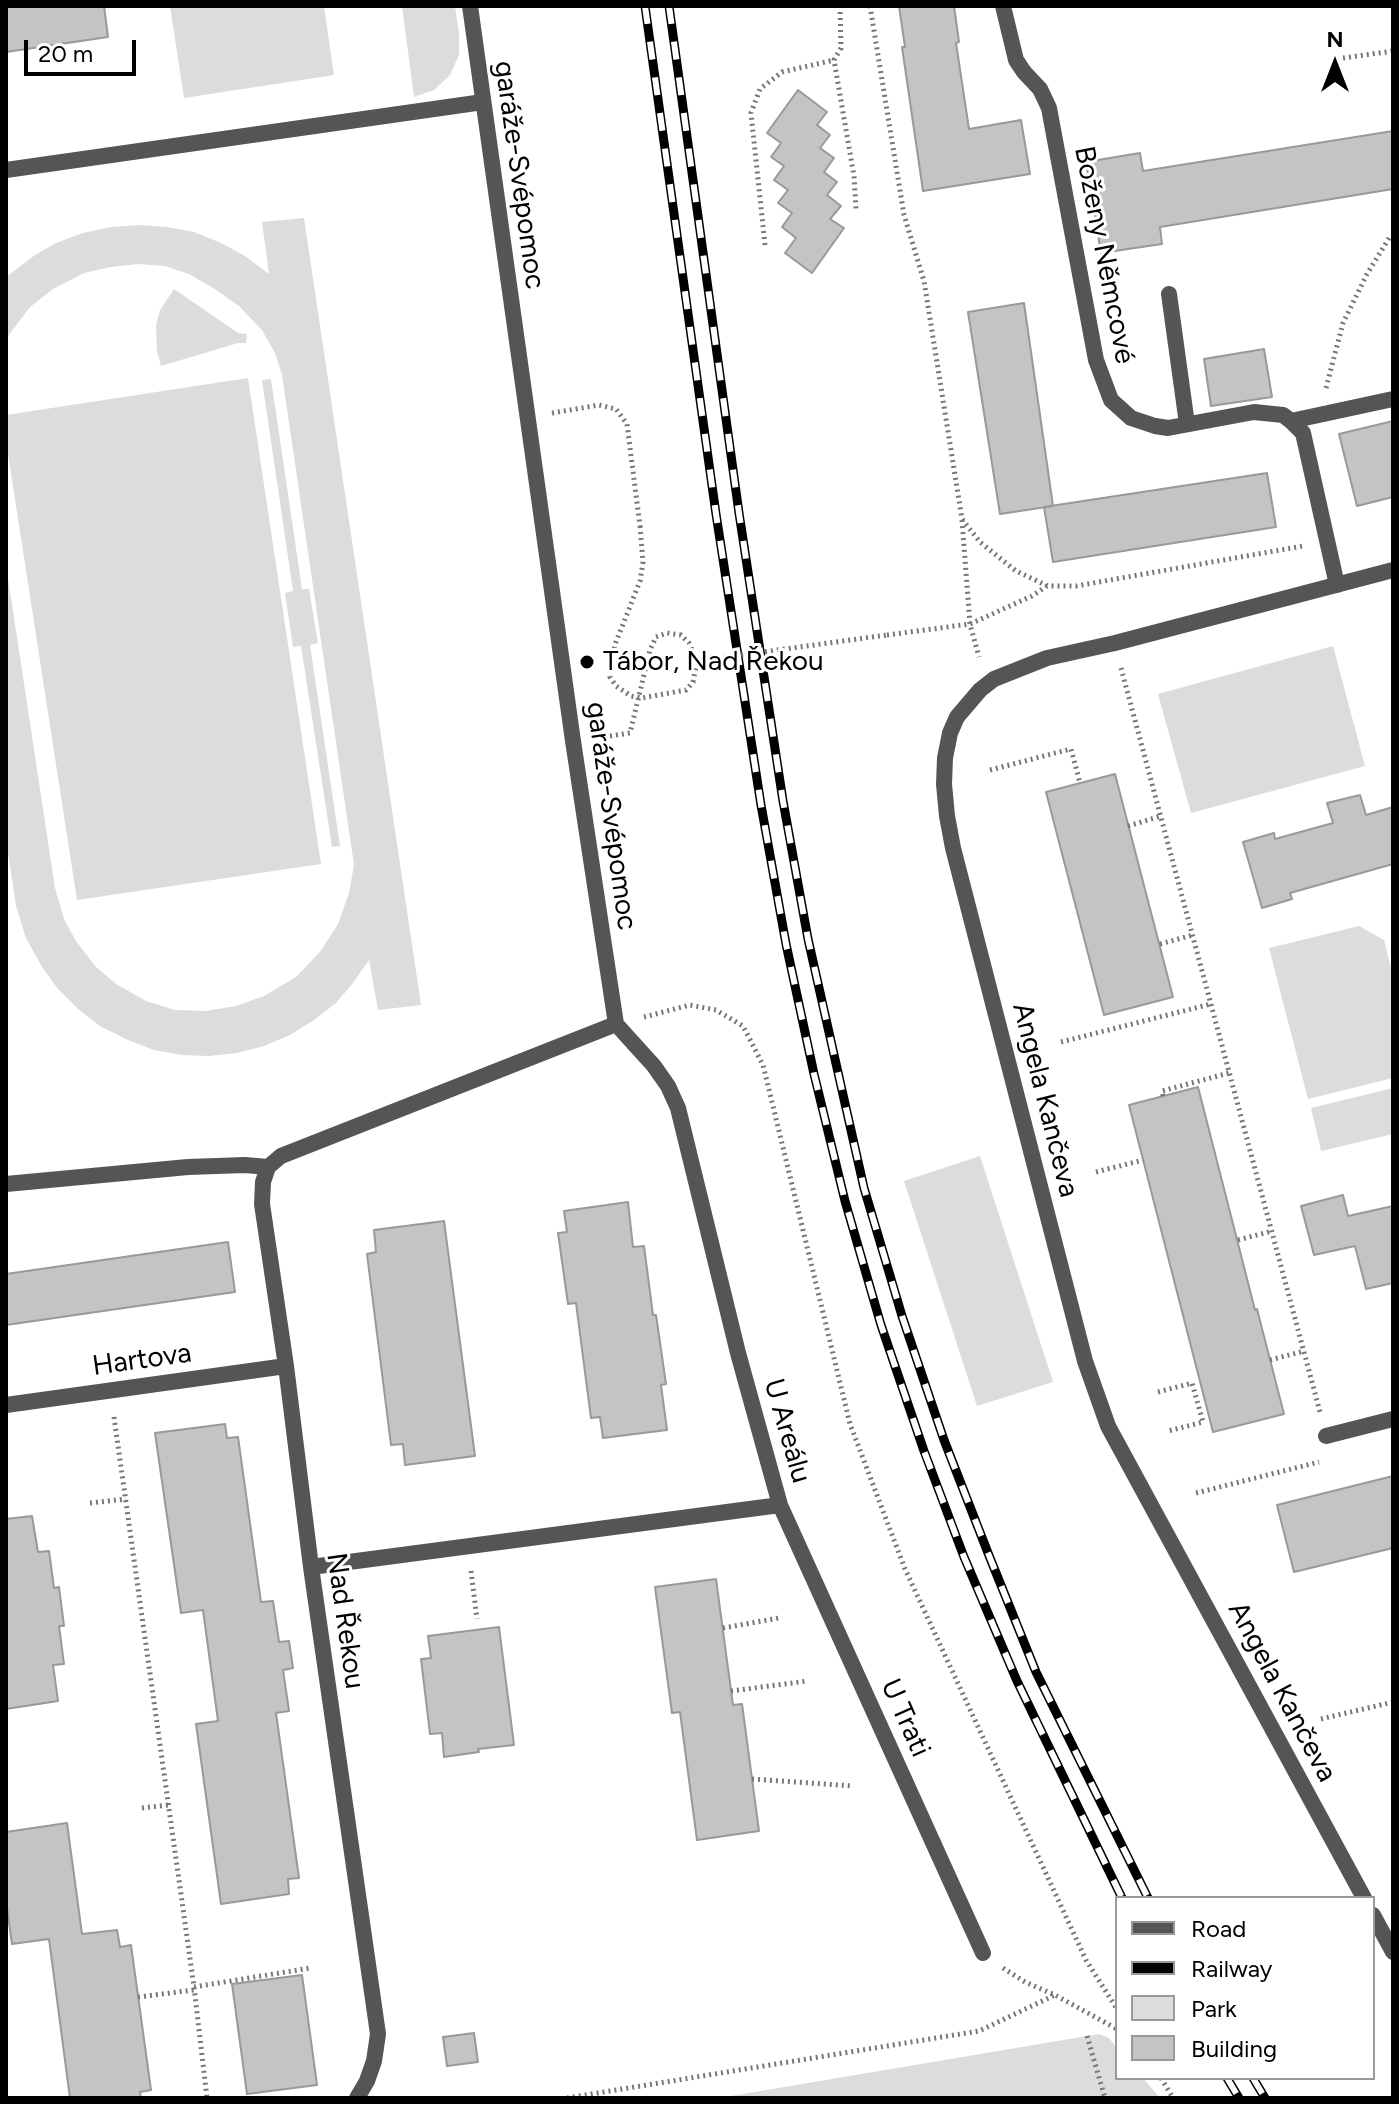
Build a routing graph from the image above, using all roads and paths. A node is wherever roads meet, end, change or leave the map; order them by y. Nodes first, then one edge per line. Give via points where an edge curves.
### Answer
1 (470, 6) edge
2 (840, 6) edge
3 (870, 6) edge
4 (1003, 6) edge
5 (1393, 51) edge
6 (1343, 58) dead end
7 (834, 60) junction
8 (483, 102) junction
9 (6, 170) edge
10 (856, 209) dead end
11 (1390, 235) edge
12 (765, 245) dead end
13 (1169, 294) dead end
14 (1393, 399) edge
15 (1323, 400) dead end
16 (527, 418) junction
17 (1291, 421) junction
18 (1187, 424) junction
19 (962, 519) junction
20 (1325, 541) junction
21 (1393, 570) edge
22 (1337, 585) junction
23 (1048, 586) junction
24 (970, 624) junction
25 (1115, 643) junction
26 (697, 661) junction
27 (994, 679) junction
28 (610, 736) dead end
29 (990, 770) dead end
30 (1080, 783) dead end
31 (1161, 816) junction
32 (1128, 826) dead end
33 (1193, 935) junction
34 (1160, 944) dead end
35 (1211, 1004) junction
36 (616, 1024) junction
37 (1061, 1042) dead end
38 (1229, 1073) junction
39 (1163, 1096) dead end
40 (1143, 1160) dead end
41 (268, 1167) junction
42 (1096, 1172) dead end
43 (6, 1184) edge
44 (1272, 1231) junction
45 (1238, 1240) dead end
46 (1304, 1351) junction
47 (1270, 1360) dead end
48 (286, 1366) junction
49 (1158, 1392) dead end
50 (6, 1405) edge
51 (113, 1414) dead end
52 (1393, 1419) edge
53 (1168, 1431) dead end
54 (1326, 1436) joint
55 (1319, 1462) dead end
56 (1196, 1493) dead end
57 (126, 1499) junction
58 (90, 1503) dead end
59 (780, 1505) junction
60 (470, 1566) dead end
61 (311, 1567) junction
62 (779, 1618) dead end
63 (477, 1619) dead end
64 (723, 1628) dead end
65 (807, 1681) dead end
66 (731, 1691) dead end
67 (1393, 1702) edge
68 (1321, 1719) dead end
69 (752, 1779) dead end
70 (853, 1786) dead end
71 (168, 1805) junction
72 (142, 1808) dead end
73 (1363, 1896) edge
74 (1375, 1919) edge
75 (1393, 1952) edge
76 (983, 1953) joint
77 (310, 1968) dead end
78 (194, 1988) junction
79 (1055, 1995) junction
80 (138, 1997) dead end
81 (1115, 2006) edge
82 (1115, 2028) edge
83 (1087, 2036) dead end
84 (1162, 2080) edge
85 (207, 2098) edge
86 (357, 2098) edge
87 (567, 2098) edge
88 (1105, 2098) edge
89 (1173, 2098) edge

1 - 8 street, garáže-Svépomoc
2 - 7 path via 841,48
3 - 19 path via 904,215 924,281
4 - 18 street, Boženy Němcové via 1016,60 1049,108 1104,387 1111,400 1142,423 1168,428
5 - 6 path
7 - 10 path
7 - 12 path via 782,72 760,89 751,113
8 - 9 street
8 - 16 street, garáže-Svépomoc
11 - 15 path via 1343,323
13 - 18 street
14 - 17 street
16 - 26 path, bridge via 599,405 616,409 627,424 643,562 610,661 610,677 620,690 636,697 680,693 693,682
16 - 36 street, garáže-Svépomoc
17 - 18 street, Boženy Němcové via 1254,412
17 - 20 street via 1303,433
19 - 23 path via 980,542 1016,571
19 - 24 path
20 - 22 street
20 - 23 path
21 - 22 street, Angela Kančeva
22 - 25 street, Angela Kančeva
23 - 24 path
24 - 26 path, bridge
24 - 27 path via 976,651
25 - 27 street, Angela Kančeva via 1047,658
25 - 31 path
26 - 28 path via 681,635 656,637 630,733
27 - 73 street, Angela Kančeva via 966,704 950,733 944,784 947,816 1085,1361 1108,1426
29 - 30 path via 1071,749
31 - 32 path
31 - 33 path
33 - 34 path
33 - 35 path
35 - 37 path
35 - 38 path
36 - 41 street via 281,1156
36 - 59 street, U Areálu via 654,1066 678,1108
36 - 81 path via 690,1005 716,1010 743,1026 763,1065 855,1438 912,1583 1086,1960
38 - 39 path via 1162,1091
38 - 44 path
40 - 42 path
41 - 43 street via 188,1167
41 - 48 street, Nad Řekou via 262,1204
44 - 45 path
44 - 46 path
46 - 47 path
46 - 54 path
48 - 50 street, Hartova
48 - 61 street, Nad Řekou
49 - 53 path via 1192,1383 1203,1422
51 - 57 path
52 - 54 street
55 - 56 path
57 - 58 path
57 - 71 path
59 - 61 street, U Areálu
59 - 76 street, U Trati
60 - 63 path
61 - 86 street, Nad Řekou via 378,2034 367,2081
62 - 64 path
65 - 66 path
67 - 68 path
69 - 70 path
71 - 72 path
71 - 78 path
74 - 75 street
76 - 79 path
77 - 78 path
78 - 80 path
78 - 85 path
79 - 82 path
79 - 87 path via 979,2031
83 - 88 path
84 - 89 path

